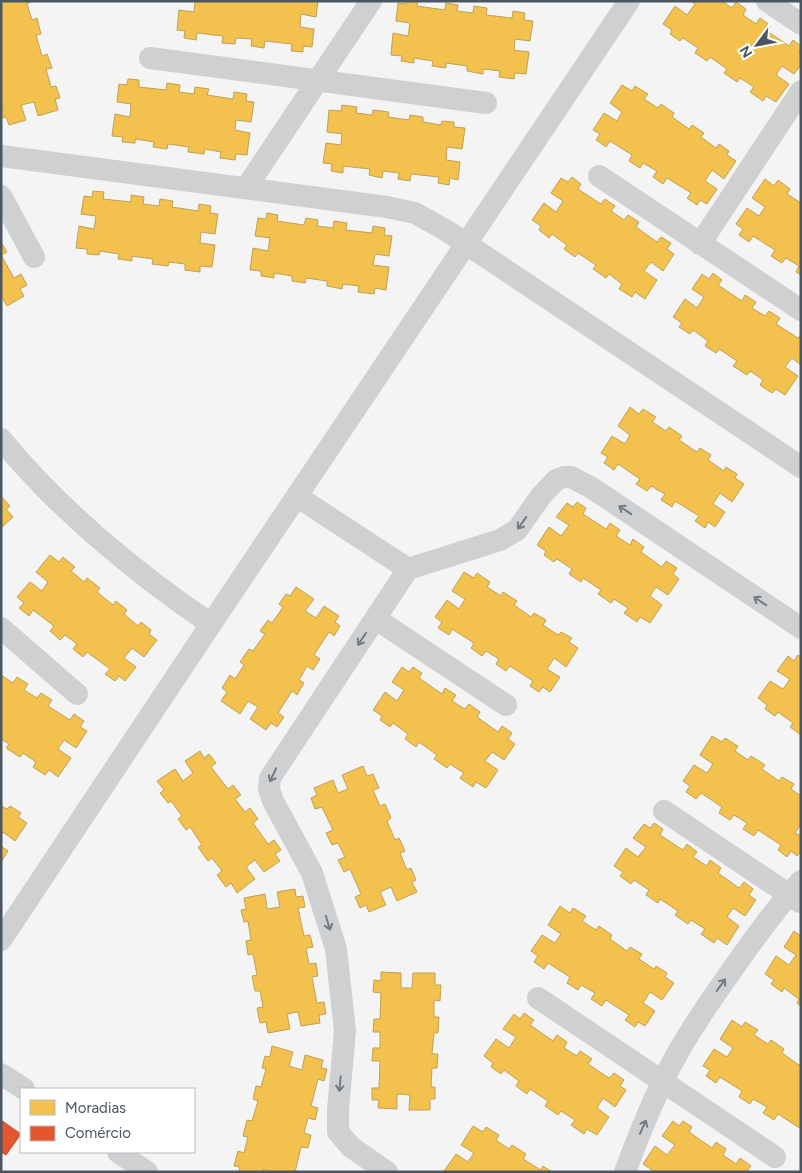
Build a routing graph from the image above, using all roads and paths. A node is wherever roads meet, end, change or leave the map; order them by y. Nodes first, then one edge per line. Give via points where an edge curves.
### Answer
1 (371, 1) edge
2 (629, 1) edge
3 (767, 1) edge
4 (801, 24) edge
5 (150, 58) dead end
6 (318, 80) junction
7 (801, 91) edge
8 (486, 103) dead end
9 (1, 156) edge
10 (599, 176) dead end
11 (246, 188) junction
12 (1, 196) edge
13 (466, 244) junction
14 (700, 244) junction
15 (34, 257) dead end
16 (801, 310) edge
17 (1, 439) edge
18 (801, 467) edge
19 (298, 496) junction
20 (408, 570) junction
21 (376, 619) junction
22 (211, 624) junction
23 (1, 628) edge
24 (801, 628) edge
25 (77, 694) dead end
26 (506, 705) dead end
27 (664, 811) dead end
28 (797, 892) edge
29 (1, 940) edge
30 (538, 998) dead end
31 (1, 1074) edge
32 (663, 1082) junction
33 (22, 1088) edge
34 (120, 1153) edge
35 (775, 1158) dead end
36 (148, 1172) edge
37 (387, 1172) edge
38 (625, 1172) edge

1 - 6 street
2 - 13 street
3 - 4 street
5 - 6 street
6 - 8 street
6 - 11 street
7 - 14 street
9 - 11 street
10 - 14 street
11 - 13 street via 415,213
12 - 15 street
13 - 18 street
13 - 19 street
14 - 16 street
17 - 22 street via 57,500 113,550 172,598
19 - 20 street
19 - 22 street
20 - 21 street
24 -> 20 street via 592,488 571,478 556,480 517,530 500,540
21 - 26 street
21 -> 37 street via 270,778 269,789 312,873 336,949 345,1031 338,1132 351,1147
22 - 29 street
23 - 25 street
27 - 28 street
32 -> 28 street via 713,996
30 - 32 street
31 - 33 street
32 - 35 street
38 -> 32 street
34 - 36 street

